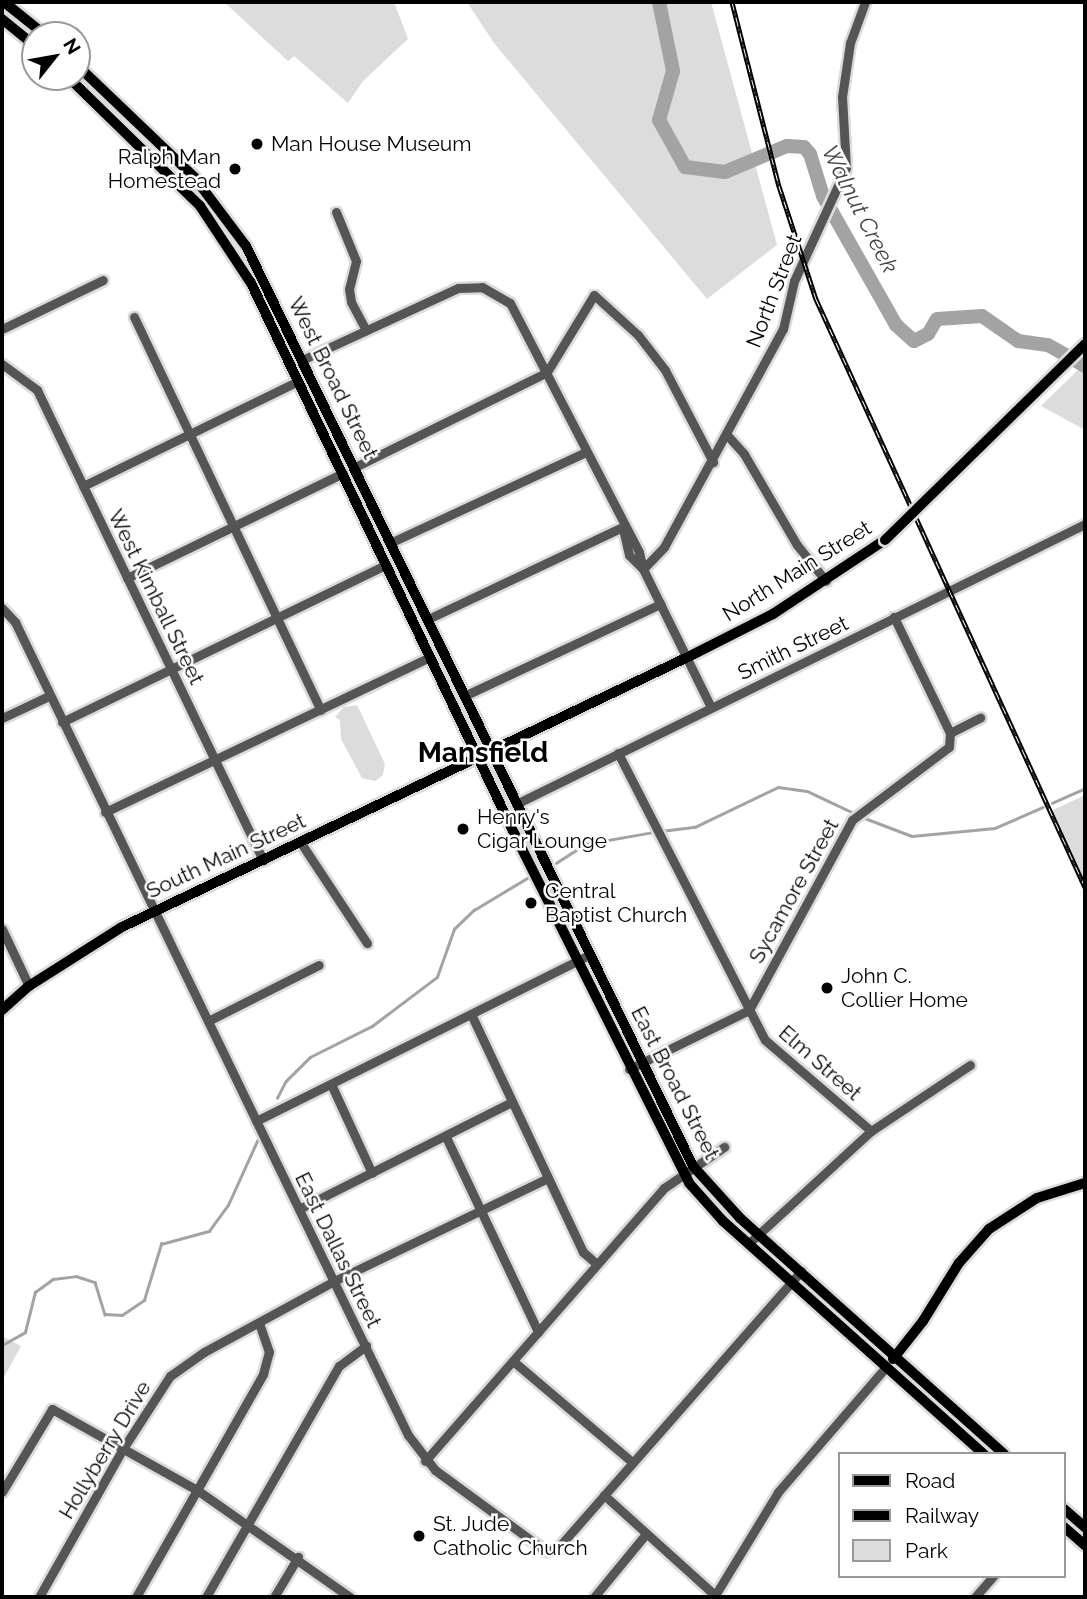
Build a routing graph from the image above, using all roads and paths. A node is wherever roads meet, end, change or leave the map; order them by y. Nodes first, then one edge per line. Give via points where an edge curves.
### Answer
1 (4, 2) edge
2 (865, 2) edge
3 (2, 19) edge
4 (28, 21) edge
5 (21, 35) edge
6 (91, 79) edge
7 (83, 91) edge
8 (113, 100) junction
9 (104, 110) junction
10 (211, 197) junction
11 (200, 206) junction
12 (336, 212) dead end
13 (103, 280) dead end
14 (134, 317) dead end
15 (2, 329) edge
16 (366, 330) junction
17 (1085, 344) edge
18 (302, 360) junction
19 (2, 364) edge
20 (291, 366) junction
21 (547, 372) junction
22 (298, 381) junction
23 (190, 433) junction
24 (727, 435) junction
25 (586, 452) junction
26 (713, 462) junction
27 (355, 467) junction
28 (343, 473) junction
29 (83, 486) junction
30 (1085, 524) edge
31 (234, 526) junction
32 (623, 527) junction
33 (392, 542) junction
34 (386, 565) junction
35 (643, 569) junction
36 (127, 578) junction
37 (826, 581) junction
38 (660, 604) junction
39 (3, 608) edge
40 (894, 617) junction
41 (278, 618) junction
42 (428, 619) junction
43 (442, 651) junction
44 (430, 657) junction
45 (687, 658) junction
46 (172, 668) junction
47 (49, 696) junction
48 (464, 696) junction
49 (711, 707) junction
50 (321, 710) junction
51 (2, 718) edge
52 (980, 718) dead end
53 (62, 722) junction
54 (950, 733) junction
55 (491, 751) junction
56 (618, 753) junction
57 (478, 757) junction
58 (216, 762) junction
59 (516, 804) junction
60 (105, 812) junction
61 (534, 842) junction
62 (302, 843) junction
63 (522, 847) junction
64 (263, 860) junction
65 (558, 890) junction
66 (546, 896) junction
67 (154, 911) junction
68 (2, 929) edge
69 (367, 943) dead end
70 (589, 955) junction
71 (577, 960) junction
72 (319, 965) dead end
73 (29, 986) junction
74 (2, 1010) edge
75 (749, 1010) junction
76 (471, 1014) junction
77 (208, 1021) junction
78 (641, 1063) junction
79 (970, 1065) dead end
80 (629, 1069) junction
81 (331, 1084) junction
82 (512, 1102) junction
83 (256, 1121) junction
84 (871, 1130) junction
85 (446, 1137) junction
86 (724, 1147) dead end
87 (693, 1166) junction
88 (372, 1173) junction
89 (683, 1173) junction
90 (548, 1178) junction
91 (1085, 1183) edge
92 (299, 1209) junction
93 (479, 1212) junction
94 (757, 1233) junction
95 (748, 1244) junction
96 (597, 1264) junction
97 (801, 1271) junction
98 (334, 1281) junction
99 (791, 1282) junction
100 (259, 1323) junction
101 (538, 1332) junction
102 (366, 1346) junction
103 (896, 1355) junction
104 (513, 1361) junction
105 (886, 1367) junction
106 (987, 1438) junction
107 (124, 1447) junction
108 (981, 1451) edge
109 (1002, 1452) edge
110 (425, 1461) junction
111 (632, 1462) junction
112 (197, 1490) junction
113 (2, 1492) edge
114 (604, 1495) junction
115 (1066, 1511) edge
116 (248, 1523) junction
117 (1085, 1527) edge
118 (1066, 1529) edge
119 (646, 1535) junction
120 (1085, 1545) edge
121 (298, 1557) junction
122 (991, 1578) edge
123 (39, 1597) edge
124 (136, 1597) edge
125 (206, 1597) edge
126 (274, 1597) edge
127 (350, 1597) edge
128 (594, 1597) edge
129 (715, 1597) edge
130 (975, 1597) edge

1 - 4 main road
2 - 24 street, North Street via 850,43 842,97 847,157 841,181 794,281 783,329
3 - 5 main road
6 - 8 main road, West Broad Street
7 - 9 main road, West Broad Street
8 - 9 main road
8 - 10 main road, West Broad Street
9 - 11 main road, West Broad Street
10 - 11 main road
10 - 18 main road, West Broad Street via 246,246
11 - 20 main road, West Broad Street via 251,283
12 - 16 street via 356,261 349,289 351,302
13 - 15 street
14 - 23 street
16 - 18 street
16 - 21 street via 458,288 482,287 510,303 520,316
17 - 37 main road, North Main Street, bridge via 885,540
18 - 20 main road
18 - 27 main road, West Broad Street
19 - 29 street, West Kimball Street via 37,390
20 - 22 main road, West Broad Street
21 - 25 street
21 - 26 street via 594,295 638,335 666,370
21 - 27 street
22 - 23 street
22 - 28 main road, West Broad Street
23 - 29 street
23 - 31 street
24 - 26 street, North Street
24 - 37 street via 744,454 797,545
25 - 32 street
25 - 33 street
26 - 35 street, North Street via 664,547
27 - 28 main road
27 - 33 main road, West Broad Street
28 - 31 street
28 - 34 main road, West Broad Street
29 - 36 street, West Kimball Street
30 - 40 street, Smith Street
31 - 36 street
31 - 41 street
32 - 35 street via 639,552
32 - 42 street
33 - 42 main road, West Broad Street
34 - 41 street
34 - 44 main road, West Broad Street
35 - 38 street
36 - 46 street, West Kimball Street
37 - 45 main road, North Main Street
38 - 45 street
38 - 48 street
39 - 47 street, East Dallas Street via 16,622
40 - 49 street, Smith Street
40 - 54 street
41 - 46 street
41 - 50 street
42 - 43 main road, West Broad Street
43 - 44 main road
43 - 48 main road, West Broad Street
44 - 50 street
44 - 57 main road, West Broad Street
45 - 49 street
45 - 55 main road, North Main Street
46 - 53 street
46 - 58 street, West Kimball Street
47 - 51 street
47 - 53 street, East Dallas Street
48 - 55 main road, West Broad Street
49 - 56 street, Smith Street
50 - 58 street
52 - 54 street
53 - 60 street, East Dallas Street
54 - 75 street, Sycamore Street via 951,742 944,752 860,813 845,831
55 - 57 main road, North Main Street
55 - 59 main road, East Broad Street
56 - 59 street, Smith Street
56 - 75 street, Elm Street
57 - 62 main road, South Main Street
57 - 63 main road, East Broad Street
58 - 60 street
58 - 64 street, West Kimball Street
59 - 61 main road, East Broad Street
60 - 67 street, East Dallas Street
61 - 63 main road
61 - 65 main road, East Broad Street
62 - 64 main road, South Main Street
62 - 69 street
63 - 66 main road, East Broad Street
64 - 67 main road, South Main Street
65 - 66 main road
65 - 70 main road, East Broad Street
66 - 71 main road, East Broad Street
67 - 73 main road, South Main Street
67 - 77 street, East Dallas Street
68 - 73 street
70 - 71 street
70 - 78 main road, East Broad Street
71 - 76 street
71 - 80 main road, East Broad Street
72 - 77 street
73 - 74 main road, South Main Street
75 - 78 street
75 - 84 street, Elm Street via 765,1040
76 - 81 street
76 - 82 street
77 - 83 street, East Dallas Street
78 - 80 street
78 - 87 main road, East Broad Street
79 - 84 street
80 - 89 main road, East Broad Street
81 - 83 street
81 - 88 street
82 - 85 street
82 - 90 street
83 - 92 street, East Dallas Street
84 - 94 street via 827,1176
85 - 88 street
85 - 93 street
86 - 87 street
87 - 89 street
87 - 94 main road, East Broad Street
88 - 92 street
89 - 95 main road, East Broad Street via 709,1208
89 - 96 street
90 - 93 street, Hollyberry Drive
90 - 96 street via 583,1252
91 - 103 main road via 1037,1198 989,1228 959,1263
92 - 98 street, East Dallas Street
93 - 98 street, Hollyberry Drive
93 - 101 street
94 - 95 street
94 - 97 main road, East Broad Street
95 - 99 main road, East Broad Street
96 - 101 street
97 - 99 street
97 - 103 main road, East Broad Street
98 - 100 street, Hollyberry Drive
98 - 102 street, East Dallas Street
99 - 105 main road, East Broad Street
99 - 111 street
100 - 107 street, Hollyberry Drive via 170,1376
100 - 112 street via 269,1352 263,1374
101 - 104 street
102 - 110 street, East Dallas Street
102 - 116 street via 340,1366
103 - 105 main road
103 - 106 main road, East Broad Street
104 - 110 street
104 - 111 street
105 - 108 main road, East Broad Street
105 - 129 street via 778,1492 748,1533
106 - 108 main road
106 - 109 main road, East Broad Street
107 - 112 street
107 - 113 street via 52,1409
107 - 123 street, Hollyberry Drive
110 - 114 street, East Dallas Street via 483,1507 552,1551
111 - 114 street
112 - 116 street
112 - 124 street
114 - 119 street
115 - 117 main road
116 - 121 street
116 - 125 street
118 - 120 main road
119 - 128 street
119 - 129 street
121 - 126 street
121 - 127 street
122 - 130 street

